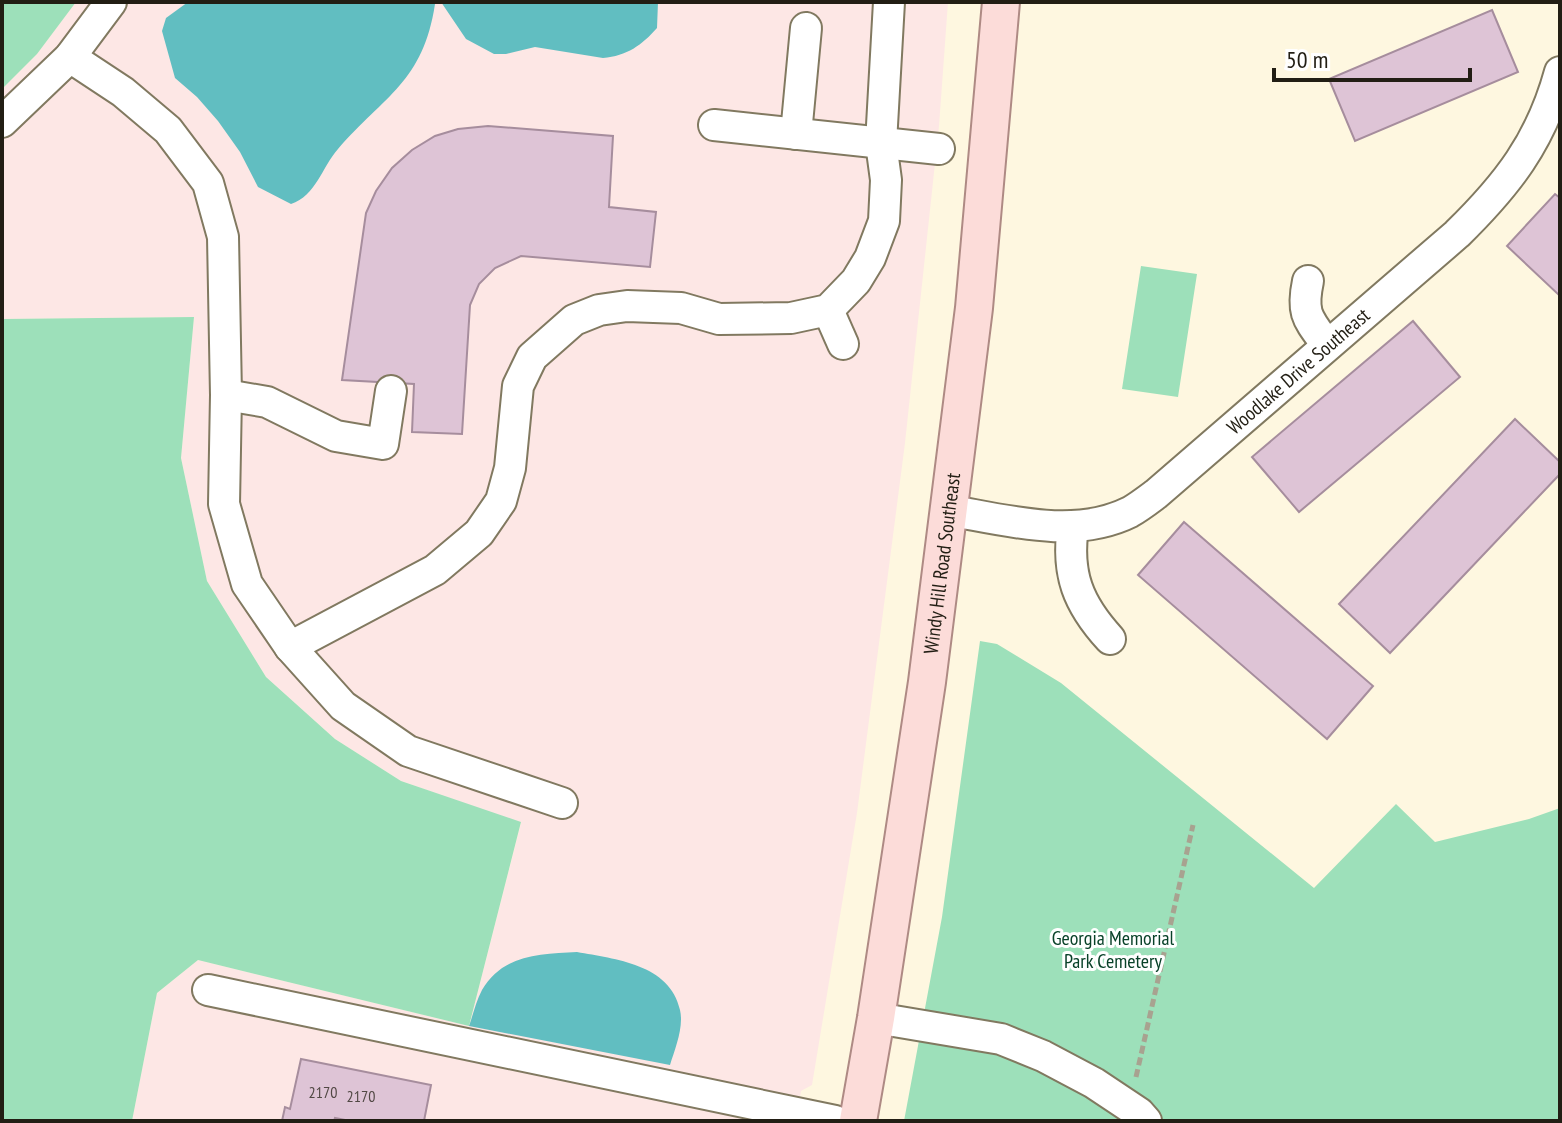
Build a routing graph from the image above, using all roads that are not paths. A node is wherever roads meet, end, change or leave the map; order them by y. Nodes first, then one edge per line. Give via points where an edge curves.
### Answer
1 (111, 2) edge
2 (889, 2) edge
3 (1001, 2) edge
4 (806, 28) dead end
5 (70, 57) junction
6 (1560, 72) edge
7 (2, 122) edge
8 (714, 125) dead end
9 (796, 134) junction
10 (881, 143) junction
11 (939, 149) dead end
12 (1308, 281) dead end
13 (828, 310) junction
14 (843, 344) dead end
15 (1327, 345) junction
16 (391, 391) dead end
17 (226, 395) junction
18 (947, 510) junction
19 (1073, 526) junction
20 (1110, 639) dead end
21 (290, 647) junction
22 (562, 803) dead end
23 (208, 990) dead end
24 (876, 1018) junction
25 (759, 1113) edge
26 (1137, 1114) edge
27 (835, 1121) edge
28 (858, 1121) edge

1 - 5 street
2 - 10 street
3 - 18 main road, Windy Hill Road Southeast via 974,308
4 - 9 street
5 - 7 street
5 - 17 street via 168,130 208,183 223,237
6 - 15 street, Woodlake Drive Southeast via 1526,156 1493,199
8 - 9 street
9 - 10 street
10 - 11 street
10 - 13 street via 884,221 870,258
12 - 15 street via 1303,303
13 - 14 street
13 - 21 street via 747,320 719,319 681,308 627,306 574,320 532,357 518,386 510,468 501,501 479,533 435,570
15 - 19 street, Woodlake Drive Southeast via 1149,499 1114,518
16 - 17 street via 383,444 336,436 267,402
17 - 21 street via 224,504 247,584
18 - 19 street, Woodlake Drive Southeast
18 - 24 main road, Windy Hill Road Southeast via 927,682
19 - 20 street via 1069,551 1076,586 1089,616
21 - 22 street via 343,706 408,751
23 - 25 street
24 - 26 street via 1001,1039 1068,1070
24 - 28 main road, Windy Hill Road Southeast
25 - 27 street

